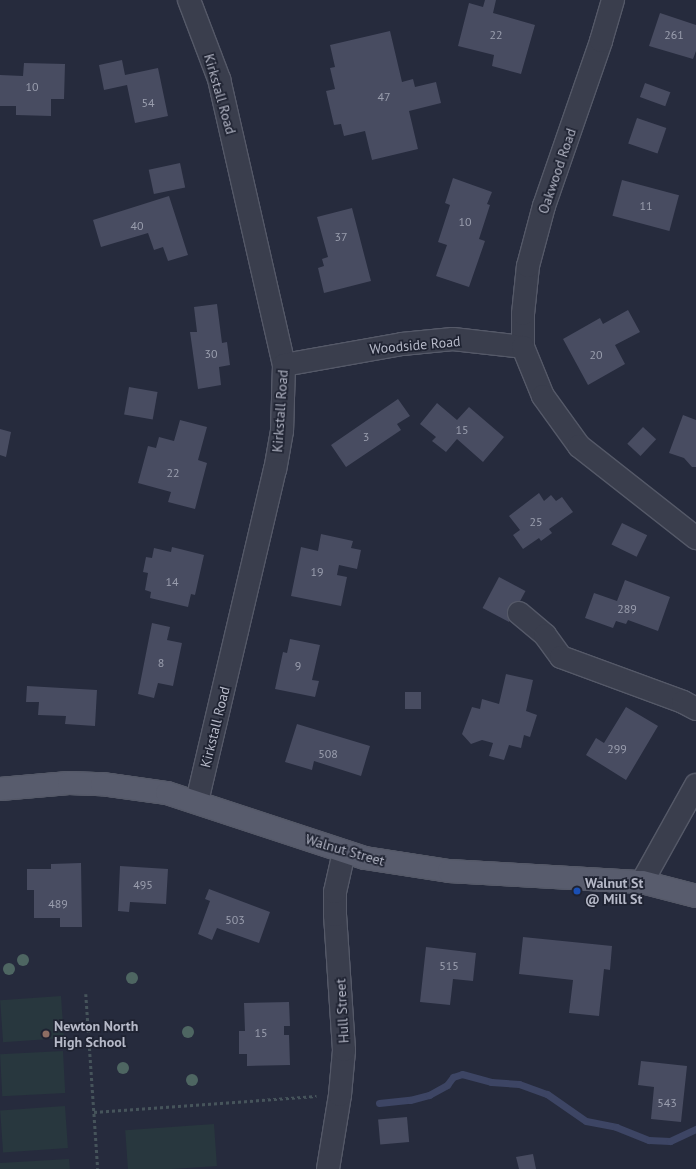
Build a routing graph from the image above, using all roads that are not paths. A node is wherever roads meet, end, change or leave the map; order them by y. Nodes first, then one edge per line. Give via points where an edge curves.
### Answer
1 (189, 0) edge
2 (613, 0) edge
3 (523, 347) junction
4 (284, 365) junction
5 (696, 538) edge
6 (519, 613) dead end
7 (696, 709) edge
8 (696, 785) edge
9 (0, 789) edge
10 (197, 801) junction
11 (344, 852) junction
12 (642, 882) junction
13 (696, 896) edge
14 (328, 1169) edge

1 - 4 street, Kirkstall Road via 219,79
2 - 3 street, Oakwood Road via 544,206 528,266 523,314
3 - 4 street, Woodside Road via 453,339 380,347
3 - 5 street via 543,396 579,446
4 - 10 street, Kirkstall Road via 282,431 276,469
6 - 7 street via 545,635 560,657
8 - 12 street
9 - 10 main road, Walnut Street via 48,784 102,784 167,792
10 - 11 main road, Walnut Street
11 - 12 main road, Walnut Street via 418,868
11 - 14 street, Hull Street via 335,892 344,1022 340,1095
12 - 13 main road, Walnut Street

